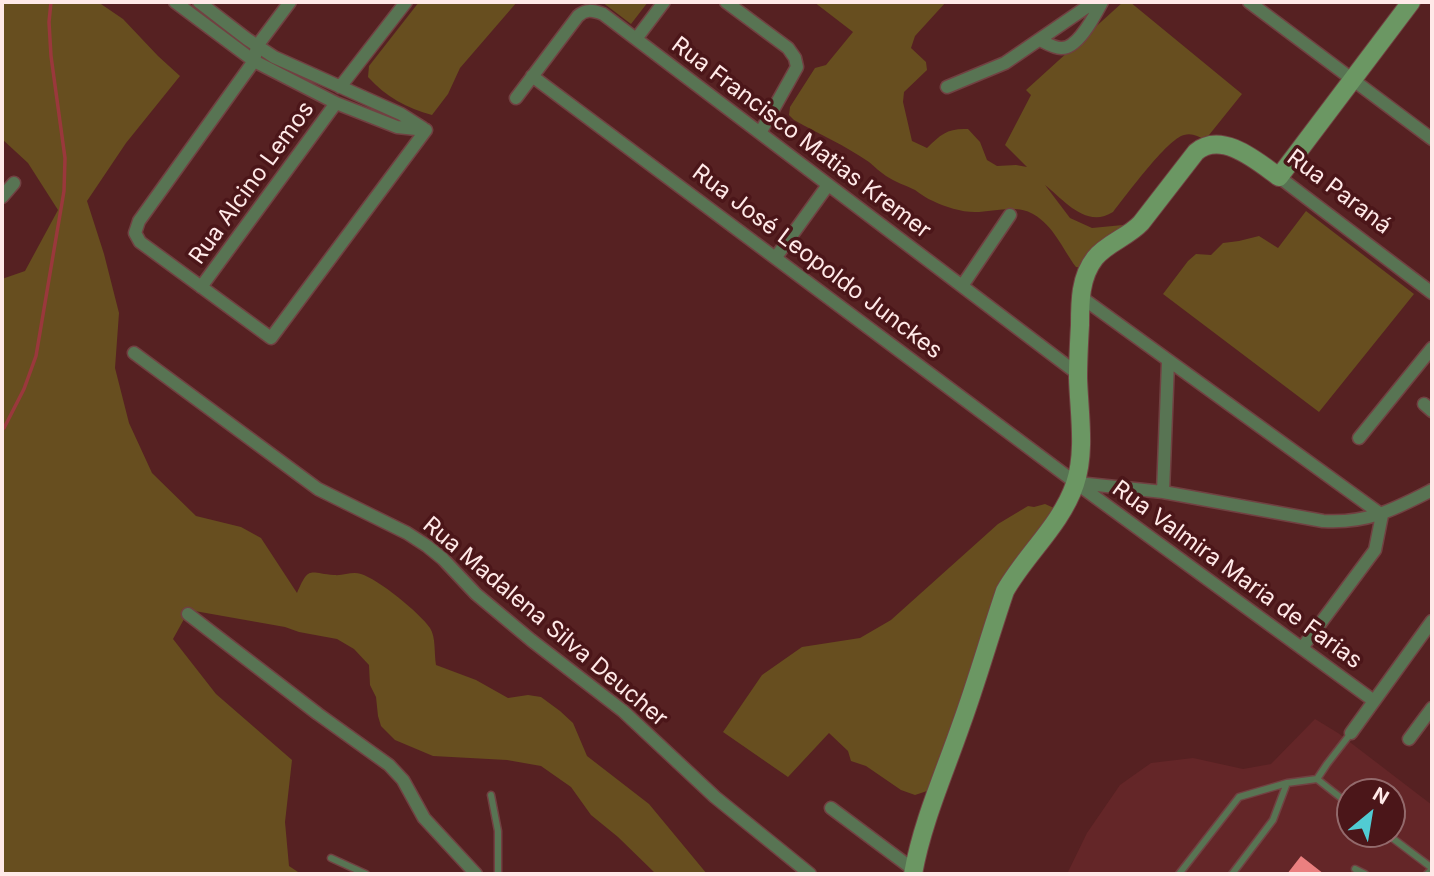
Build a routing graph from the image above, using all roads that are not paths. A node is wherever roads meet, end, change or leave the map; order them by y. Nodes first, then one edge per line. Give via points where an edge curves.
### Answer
1 (175, 2) edge
2 (200, 2) edge
3 (290, 2) edge
4 (407, 2) edge
5 (664, 2) edge
6 (726, 2) edge
7 (1094, 2) edge
8 (1102, 2) edge
9 (1249, 2) edge
10 (1411, 2) edge
11 (636, 39) junction
12 (1040, 40) junction
13 (257, 46) junction
14 (254, 61) junction
15 (532, 76) junction
16 (1353, 79) junction
17 (340, 87) junction
18 (947, 87) dead end
19 (516, 98) dead end
20 (336, 103) junction
21 (426, 130) junction
22 (760, 133) junction
23 (1432, 139) edge
24 (1279, 177) junction
25 (14, 184) dead end
26 (828, 185) junction
27 (2, 197) edge
28 (1010, 215) dead end
29 (776, 257) junction
30 (962, 286) junction
31 (201, 287) junction
32 (1432, 293) edge
33 (1081, 298) junction
34 (1432, 348) edge
35 (134, 353) dead end
36 (1168, 362) junction
37 (1078, 374) junction
38 (1359, 438) dead end
39 (1076, 483) junction
40 (1432, 490) edge
41 (1163, 492) junction
42 (1382, 515) junction
43 (188, 614) dead end
44 (1432, 621) edge
45 (1302, 648) junction
46 (1374, 701) junction
47 (1432, 708) edge
48 (1351, 733) joint
49 (1409, 739) dead end
50 (1317, 779) junction
51 (1287, 783) junction
52 (491, 795) dead end
53 (1336, 795) edge
54 (831, 808) dead end
55 (1406, 848) edge
56 (331, 858) dead end
57 (1432, 868) edge
58 (1355, 869) dead end
59 (913, 872) edge
60 (366, 874) edge
61 (476, 874) edge
62 (498, 874) edge
63 (810, 874) edge
64 (1179, 874) edge
65 (1232, 874) edge
66 (1364, 874) edge
67 (1427, 874) edge

1 - 14 street
2 - 13 street
3 - 13 street
4 - 17 street
5 - 11 street
6 - 22 street via 795,58 797,67
7 - 12 street
8 - 12 street via 1068,47
9 - 16 street
10 - 16 street
11 - 15 street, Rua Francisco Matias Kremer via 603,14 583,12
11 - 22 street, Rua Francisco Matias Kremer
12 - 18 street via 1005,64
13 - 14 street
13 - 17 street
14 - 20 street
14 - 31 street via 136,227 137,238 150,251
15 - 19 street, Rua Francisco Matias Kremer
15 - 29 street, Rua José Leopoldo Junckes
16 - 23 street
16 - 24 street
17 - 21 street
20 - 21 street via 397,127
20 - 31 street, Rua Alcino Lemos
21 - 31 street via 271,338
22 - 26 street, Rua Francisco Matias Kremer
24 - 32 street, Rua Paraná
24 - 33 street, Rua Paraná via 1239,151 1209,144 1196,152 1133,231 1094,259
25 - 27 street
26 - 29 street
26 - 30 street, Rua Francisco Matias Kremer
28 - 30 street
29 - 39 street, Rua José Leopoldo Junckes
30 - 37 street, Rua Francisco Matias Kremer
33 - 36 street
33 - 37 street
34 - 38 street
35 - 63 street, Rua Madalena Silva Deucher via 318,489 427,546 476,594 614,704 715,797
36 - 41 street
36 - 42 street
37 - 39 street via 1081,447
39 - 41 street
39 - 45 street, Rua Valmira Maria de Farias
39 - 59 street via 1048,533 1005,591
40 - 42 street
41 - 42 street via 1323,521 1359,521
42 - 45 street via 1375,550
43 - 61 street via 389,765 430,825
44 - 46 street
45 - 46 street, Rua Valmira Maria de Farias
46 - 48 street
47 - 49 street
48 - 50 lane
50 - 51 lane
50 - 53 lane
51 - 64 lane via 1239,797
51 - 65 lane via 1273,820
52 - 62 lane via 498,831
54 - 59 street
55 - 57 lane
56 - 60 lane
57 - 67 lane
58 - 66 lane

